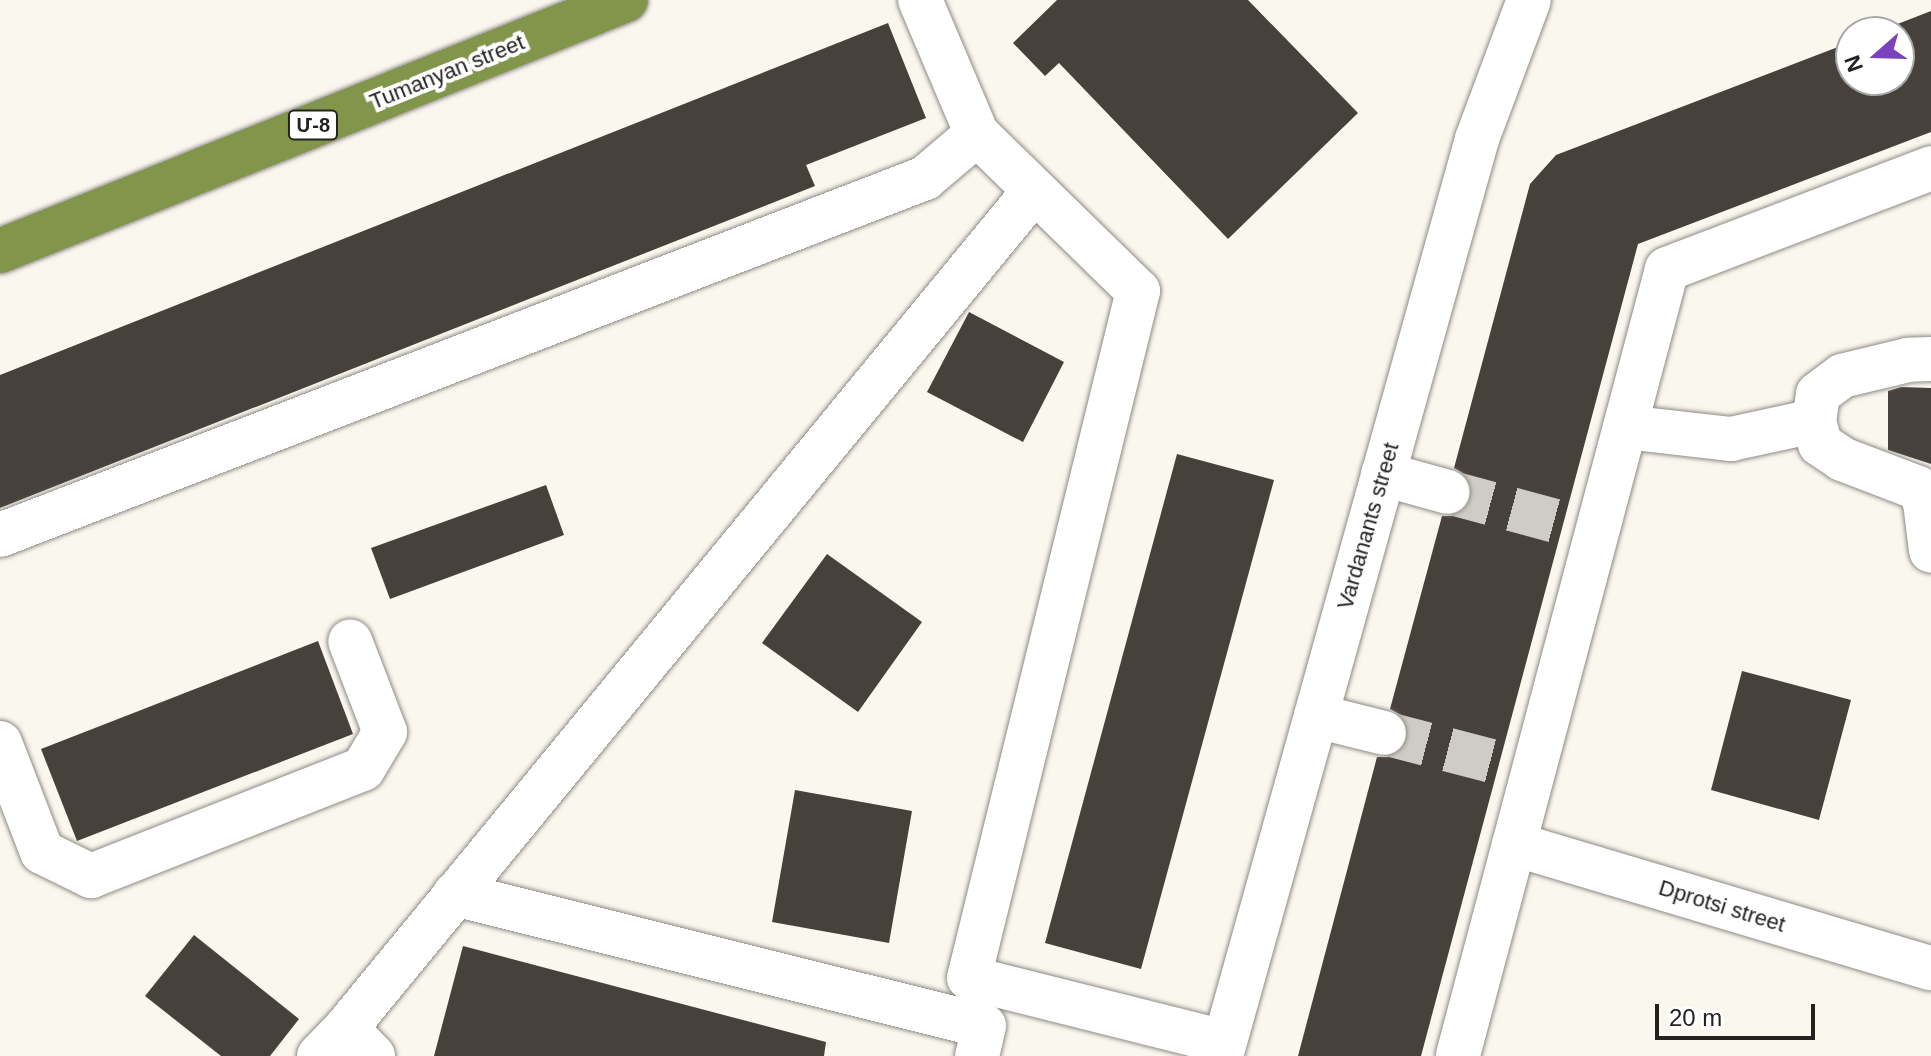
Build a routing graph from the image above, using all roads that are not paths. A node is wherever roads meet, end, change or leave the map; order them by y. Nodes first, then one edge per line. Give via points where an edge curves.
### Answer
1 (626, 0) edge
2 (920, 0) edge
3 (1529, 0) edge
4 (977, 134) junction
5 (1931, 168) edge
6 (1034, 191) junction
7 (0, 251) edge
8 (1931, 359) edge
9 (1814, 421) junction
10 (1625, 427) junction
11 (1383, 474) junction
12 (1448, 492) tunnel mouth
13 (0, 535) edge
14 (1931, 551) edge
15 (350, 641) dead end
16 (1316, 716) junction
17 (1384, 733) tunnel mouth
18 (0, 743) edge
19 (1514, 844) junction
20 (455, 894) junction
21 (1931, 968) edge
22 (346, 1047) edge
23 (1222, 1049) edge
24 (1458, 1055) edge
25 (977, 1056) edge

1 - 7 highway, Tumanyan street / Մ-8
2 - 4 street
3 - 11 street, Vardanants street via 1477,139
4 - 6 street
4 - 13 street via 925,178
5 - 10 street via 1667,269
6 - 20 street
6 - 23 street via 1138,291 969,978
8 - 9 street via 1842,376 1818,394
9 - 10 street via 1731,439
9 - 14 street via 1820,444 1842,459 1918,488 1925,502
10 - 19 street via 1580,527 1516,768
11 - 12 street
11 - 16 street, Vardanants street
15 - 18 street via 385,732 363,769 91,876 42,852
16 - 17 street
16 - 23 street, Vardanants street
19 - 21 street, Dprotsi street
19 - 24 street
20 - 22 street
20 - 25 street via 984,1026

